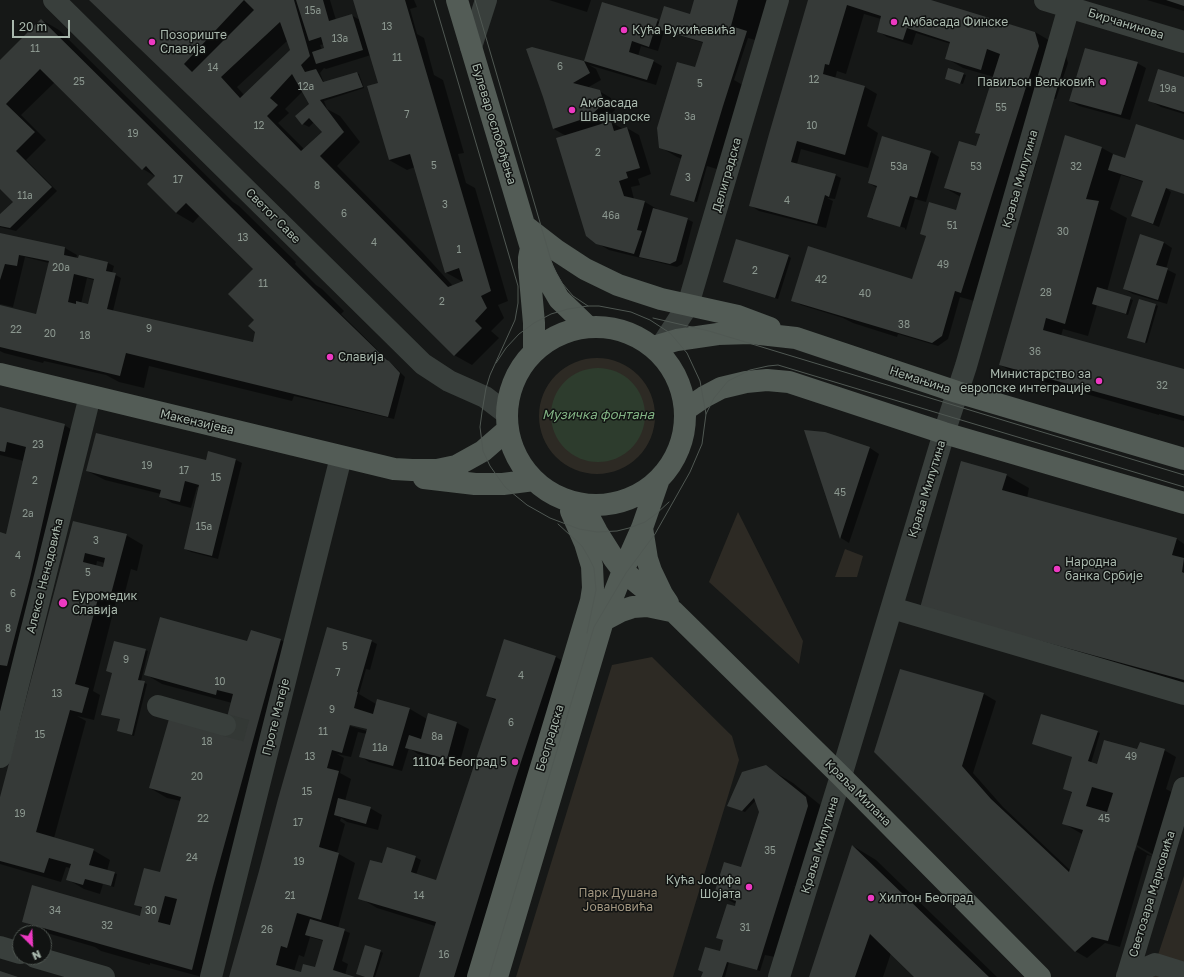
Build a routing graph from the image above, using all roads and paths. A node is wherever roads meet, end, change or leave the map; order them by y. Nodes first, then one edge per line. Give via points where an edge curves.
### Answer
1 (54, 0) edge
2 (457, 0) edge
3 (486, 0) edge
4 (778, 0) edge
5 (1045, 0) edge
6 (1070, 4) edge
7 (1184, 42) edge
8 (471, 47) junction
9 (524, 226) junction
10 (531, 248) junction
11 (688, 305) junction
12 (588, 327) junction
13 (796, 338) junction
14 (657, 346) junction
15 (534, 351) junction
16 (0, 374) edge
17 (957, 392) junction
18 (90, 396) junction
19 (685, 410) junction
20 (506, 422) junction
21 (944, 433) junction
22 (341, 457) junction
23 (1184, 459) edge
24 (394, 469) junction
25 (659, 479) junction
26 (534, 480) junction
27 (573, 502) junction
28 (1184, 503) edge
29 (642, 528) junction
30 (623, 571) junction
31 (892, 608) junction
32 (674, 612) junction
33 (604, 620) junction
34 (1184, 694) edge
35 (158, 706) dead end
36 (225, 725) tunnel mouth
37 (0, 757) edge
38 (842, 776) junction
39 (1184, 788) edge
40 (0, 947) edge
41 (12, 951) edge
42 (52, 962) edge
43 (1184, 973) edge
44 (104, 977) edge
45 (211, 977) edge
46 (478, 977) edge
47 (497, 977) edge
48 (779, 977) edge
49 (1040, 977) edge
50 (1127, 977) edge

1 - 20 street, Светог Саве via 423,364 449,381 484,397
2 - 8 main road, Булевар ослобођења
3 - 8 street
4 - 11 street, Делиградска
5 - 6 street, Бирчанинова
6 - 7 street, Бирчанинова
6 - 17 street, Краља Милутина
8 - 9 main road, Булевар ослобођења
9 - 10 main road, Булевар ослобођења
9 - 11 main road via 585,269 618,285
10 - 12 main road, Булевар ослобођења via 558,299
10 - 15 main road, Булевар ослобођења via 529,267
11 - 13 main road via 738,316
11 - 14 street, Делиградска
12 - 14 main road via 618,329
12 - 15 main road via 571,330 555,337
13 - 14 main road, Немањина via 751,333 718,334 677,340
13 - 17 main road, Немањина
14 - 19 main road via 678,382
15 - 20 main road via 514,379
16 - 18 main road, Макензијева
17 - 21 street, Краља Милутина
17 - 23 main road, Немањина
18 - 22 main road, Макензијева
18 - 37 street, Алексе Ненадовића
19 - 21 main road via 721,388 768,380 789,382
19 - 25 main road via 680,447
20 - 24 main road, Макензијева via 483,451 456,466 437,470
20 - 26 main road via 517,459
21 - 28 main road
21 - 31 street, Краља Милутина
22 - 24 main road, Макензијева
22 - 45 street, Проте Матеје via 324,528 263,735
24 - 26 main road, Макензијева via 416,476 475,484
25 - 27 main road via 645,490 621,502 603,505
25 - 29 main road, Краља Милана
26 - 27 main road via 543,488
27 - 30 main road, Краља Милана
27 - 46 main road, Београдска via 573,516 588,550 592,571 592,595
29 - 30 main road, Београдска
29 - 32 main road, Краља Милана via 651,571
30 - 32 main road, Краља Милана
30 - 33 main road, Београдска
31 - 34 street
31 - 38 street, Краља Милутина
32 - 33 main road via 647,606 633,607
32 - 38 main road, Краља Милана
33 - 47 main road, Београдска
35 - 36 street
38 - 48 street, Краља Милутина
38 - 49 main road, Краља Милана
39 - 50 street, Светозара Марковића
40 - 41 street
42 - 44 street
43 - 50 street via 1155,964

